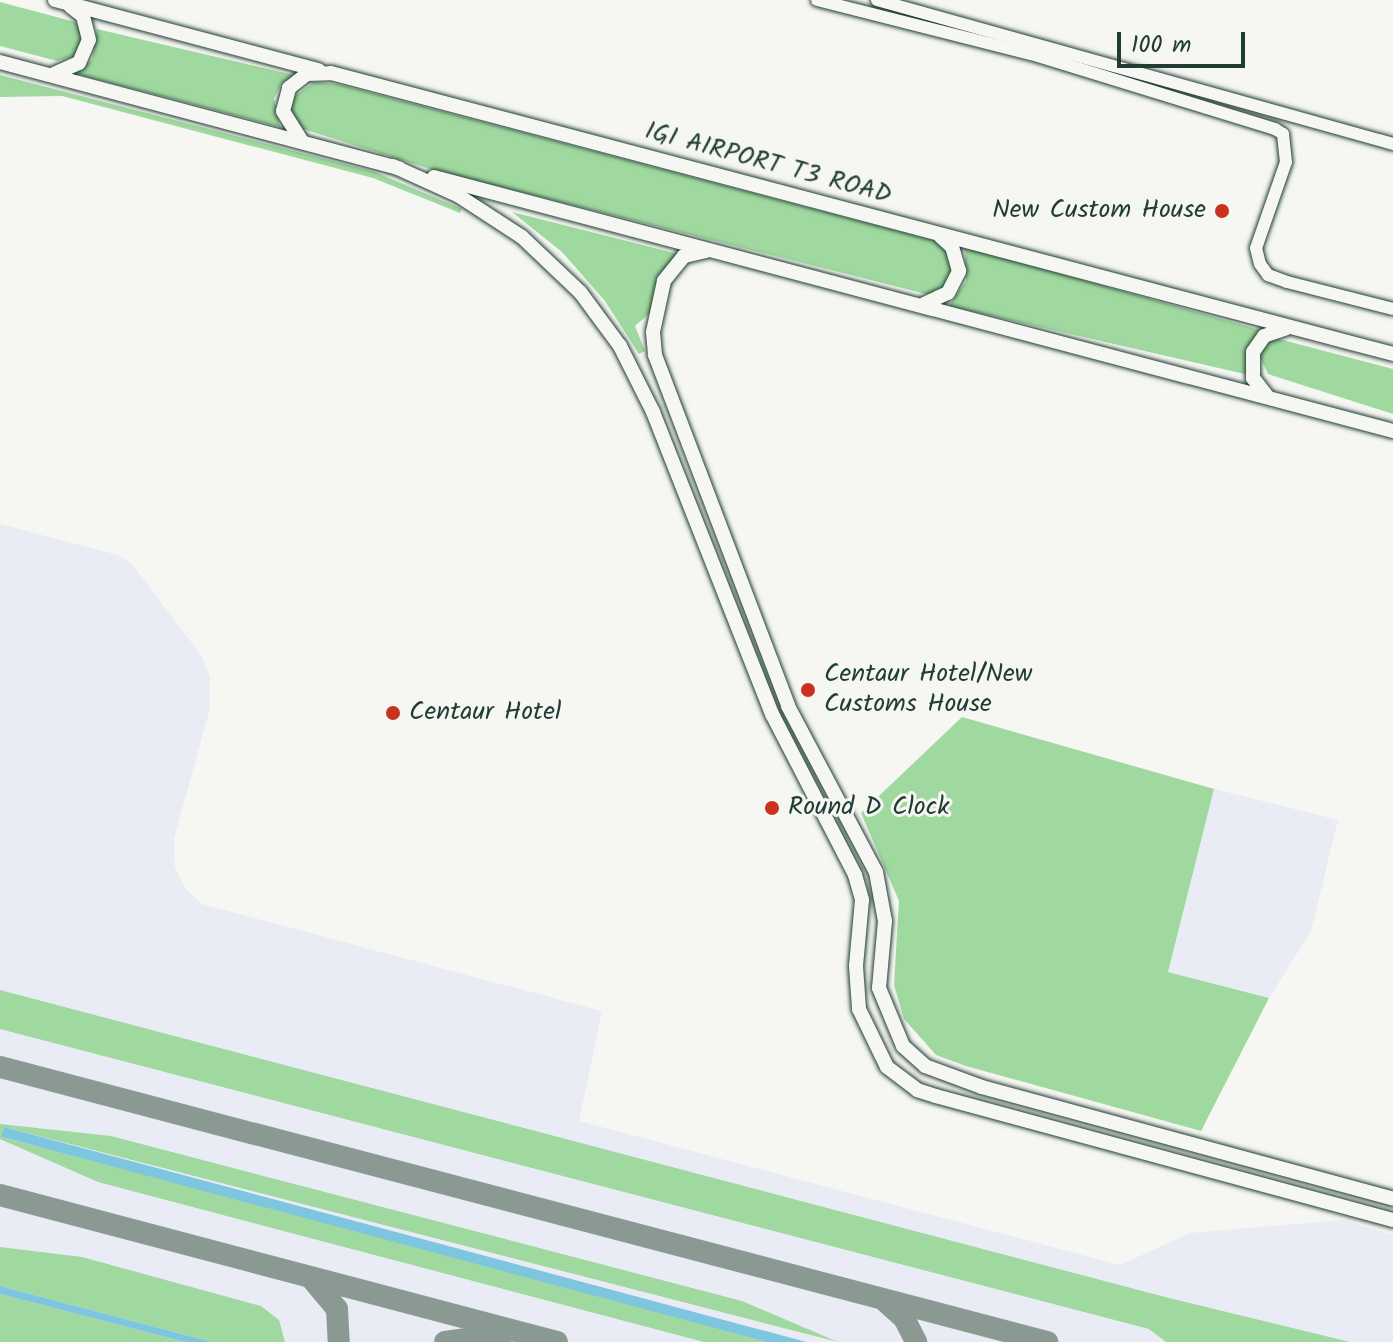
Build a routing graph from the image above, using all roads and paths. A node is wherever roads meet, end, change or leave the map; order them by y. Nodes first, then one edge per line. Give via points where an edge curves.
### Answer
1 (817, 0) edge
2 (877, 0) edge
3 (59, 1) edge
4 (0, 62) edge
5 (331, 73) junction
6 (44, 74) junction
7 (312, 144) junction
8 (1393, 144) edge
9 (393, 166) junction
10 (932, 232) junction
11 (714, 251) junction
12 (913, 304) junction
13 (1393, 309) edge
14 (1297, 329) junction
15 (1393, 354) edge
16 (1279, 401) junction
17 (1393, 431) edge
18 (1393, 1199) edge
19 (1393, 1220) edge

1 - 13 street via 1038,56 1275,129 1283,134 1286,162 1256,248 1260,264 1268,275 1287,282
2 - 8 street
3 - 5 main road
3 - 6 main road via 83,16 89,40 79,63 69,71
4 - 6 main road
5 - 7 main road via 307,74 284,99 286,122
5 - 10 main road, IGI AIRPORT T3 ROAD
6 - 7 main road
7 - 9 main road
9 - 11 main road
9 - 19 main road via 459,196 522,237 580,292 625,356 653,412 772,714 855,875 862,900 856,966 859,1009 887,1067 917,1090 936,1096
10 - 12 main road via 952,247 959,271 956,283 938,301
10 - 14 main road, IGI AIRPORT T3 ROAD
11 - 12 main road
11 - 18 main road via 684,256 670,270 653,332 655,355 788,706 876,872 885,921 879,988 903,1046 925,1066 982,1087
12 - 16 main road
14 - 15 main road, IGI AIRPORT T3 ROAD
14 - 16 main road via 1274,330 1253,352 1253,378
16 - 17 main road

